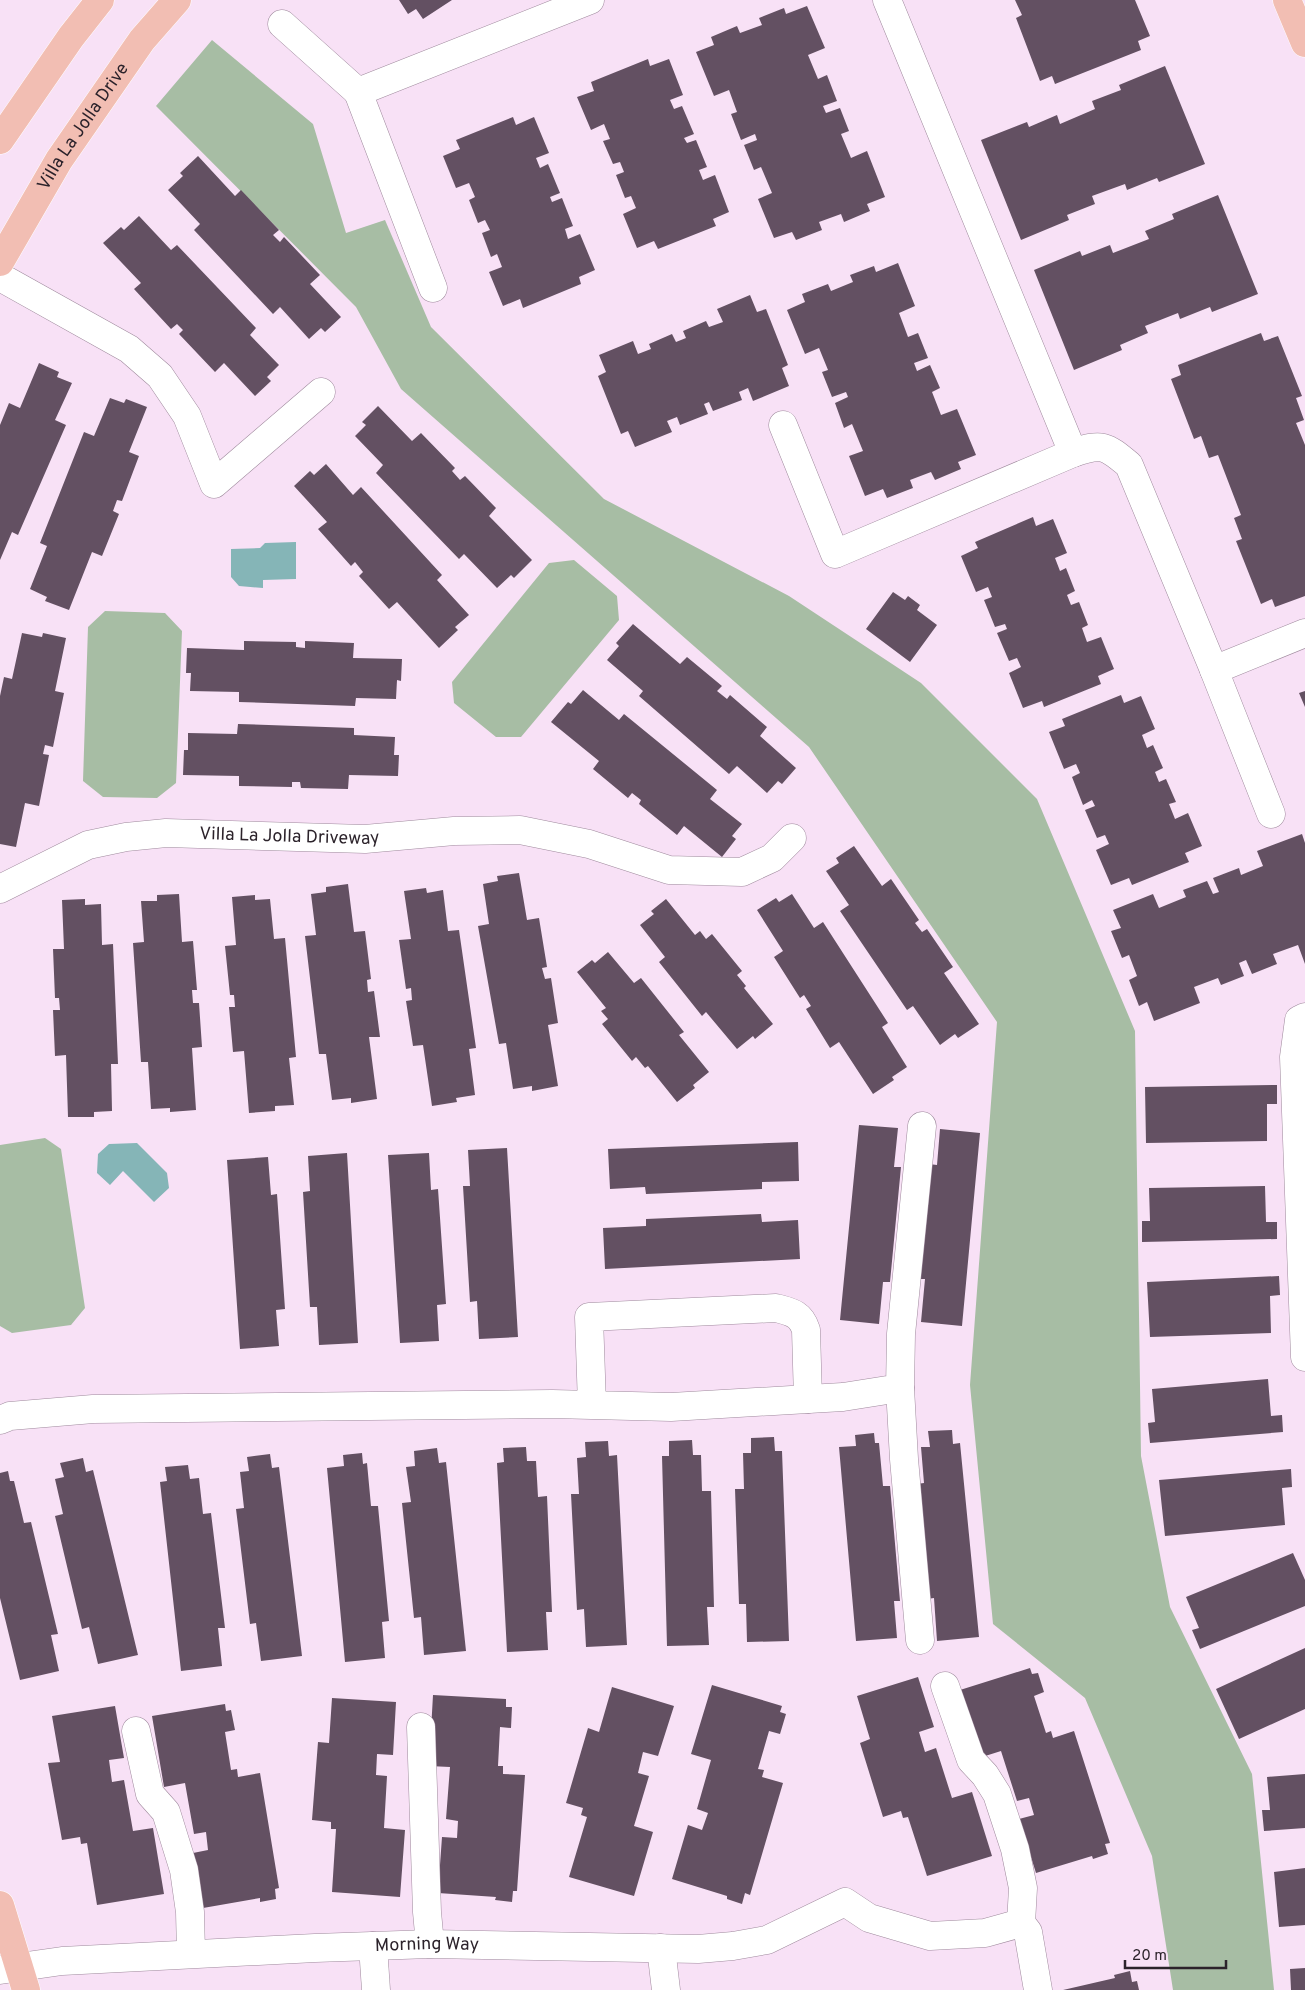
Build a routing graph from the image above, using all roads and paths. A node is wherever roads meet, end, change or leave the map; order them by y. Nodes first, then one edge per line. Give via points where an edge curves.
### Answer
1 (100, 0) edge
2 (177, 0) edge
3 (590, 0) edge
4 (887, 0) edge
5 (1287, 0) edge
6 (282, 24) dead end
7 (1305, 43) edge
8 (358, 92) junction
9 (0, 140) edge
10 (0, 262) edge
11 (0, 278) edge
12 (433, 288) dead end
13 (321, 392) dead end
14 (783, 425) dead end
15 (1073, 453) junction
16 (1305, 633) edge
17 (1214, 670) junction
18 (1271, 814) dead end
19 (792, 838) dead end
20 (0, 889) edge
21 (1305, 1017) edge
22 (922, 1126) dead end
23 (1305, 1354) edge
24 (900, 1388) junction
25 (808, 1399) junction
26 (592, 1405) junction
27 (3, 1416) edge
28 (920, 1640) dead end
29 (945, 1686) dead end
30 (421, 1727) dead end
31 (136, 1732) dead end
32 (0, 1905) edge
33 (1021, 1923) junction
34 (430, 1944) junction
35 (373, 1946) junction
36 (661, 1948) junction
37 (191, 1953) junction
38 (15, 1976) edge
39 (376, 1990) edge
40 (666, 1990) edge
41 (1038, 1990) edge

1 - 9 main road via 71,36
2 - 10 main road, Villa La Jolla Drive via 142,40 59,160
3 - 8 street
4 - 15 street
5 - 7 main road
6 - 8 street
8 - 12 street
11 - 13 street via 129,349 160,376 187,416 214,484
14 - 15 street via 835,554
15 - 17 street via 1093,446 1111,450 1129,465
16 - 17 street
17 - 18 street
19 - 20 street, Villa La Jolla Driveway via 772,858 742,872 669,870 588,844 520,830 454,831 365,839 166,833 88,845
21 - 23 street via 1299,1020 1294,1057
22 - 24 street via 902,1327
24 - 25 street via 843,1398
24 - 28 street
25 - 26 street via 671,1407
25 - 26 street via 803,1320 794,1312 776,1308 590,1317
26 - 27 street via 93,1409
29 - 33 street via 971,1760 997,1794 1015,1849 1023,1888
30 - 34 street
31 - 37 street via 150,1794 166,1812 184,1870
32 - 38 main road
33 - 36 street, Morning Way via 986,1933 930,1936 869,1918 845,1902 767,1940 698,1949
33 - 41 street via 1028,1932
34 - 35 street, Morning Way
34 - 36 street, Morning Way
35 - 37 street, Morning Way
35 - 39 street
36 - 40 street
37 - 38 street, Morning Way via 62,1961

